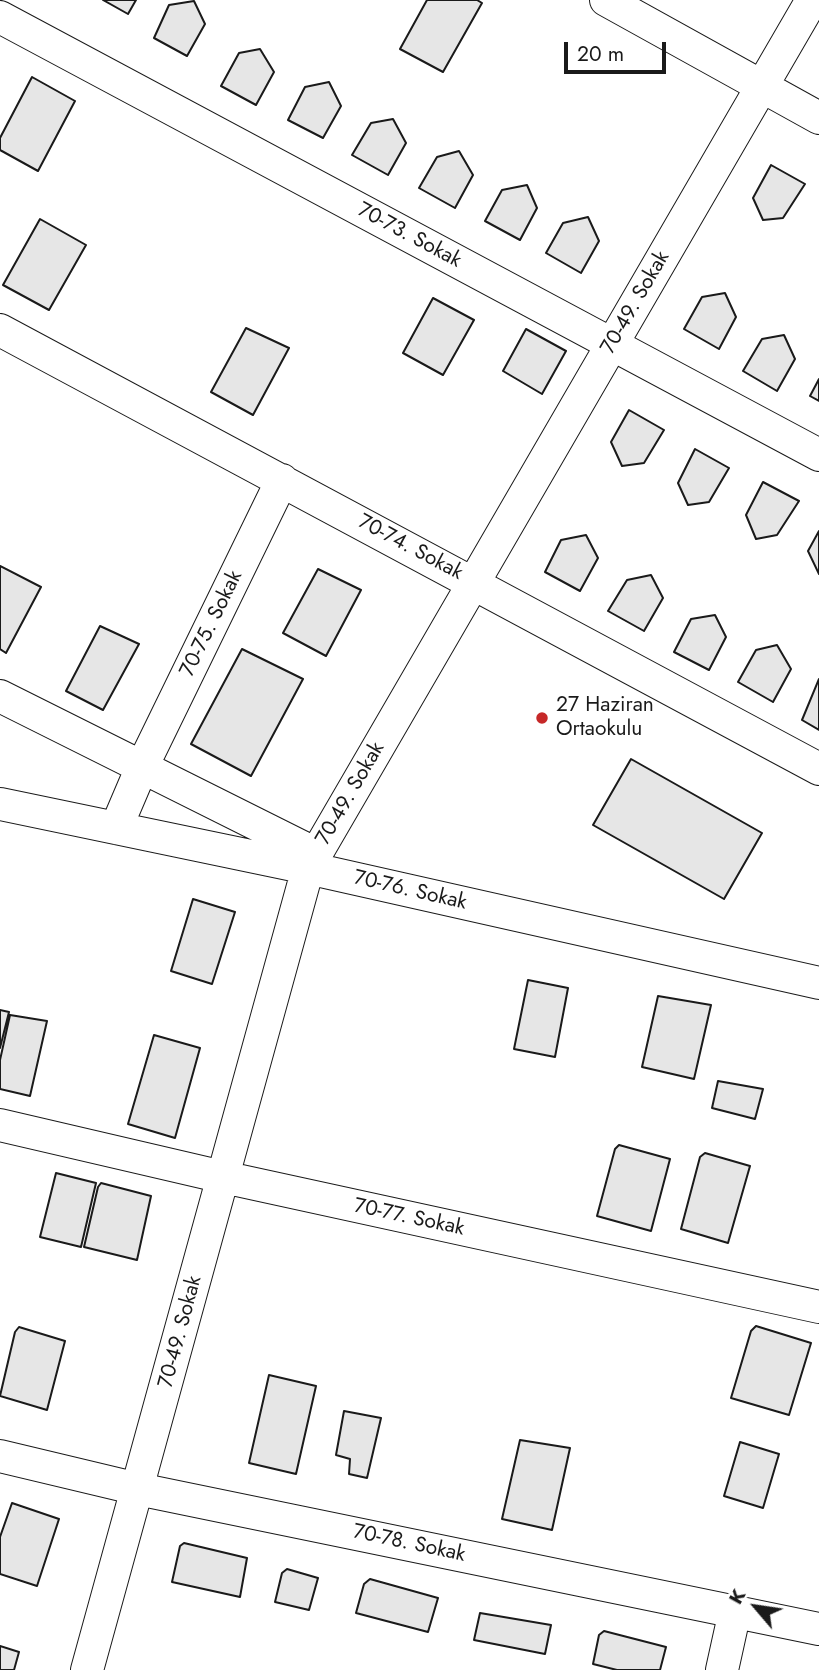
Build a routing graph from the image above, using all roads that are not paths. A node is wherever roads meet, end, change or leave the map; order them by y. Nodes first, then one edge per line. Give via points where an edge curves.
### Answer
1 (606, 0) edge
2 (812, 0) edge
3 (0, 17) edge
4 (762, 87) junction
5 (819, 118) edge
6 (0, 330) edge
7 (612, 344) junction
8 (819, 455) edge
9 (282, 480) junction
10 (474, 582) junction
11 (0, 696) edge
12 (142, 767) junction
13 (819, 769) edge
14 (0, 804) edge
15 (116, 828) junction
16 (312, 861) junction
17 (819, 983) edge
18 (0, 1125) edge
19 (223, 1177) junction
20 (819, 1307) edge
21 (0, 1456) edge
22 (138, 1489) junction
23 (735, 1611) junction
24 (819, 1629) edge
25 (88, 1670) edge
26 (722, 1670) edge

1 - 4 street
2 - 4 street, 70-49. Sokak
3 - 7 street, 70-73. Sokak
4 - 5 street
4 - 7 street, 70-49. Sokak
6 - 9 street, 70-74. Sokak
7 - 8 street, 70-73. Sokak
7 - 10 street, 70-49. Sokak
9 - 10 street, 70-74. Sokak
9 - 12 street, 70-75. Sokak
10 - 13 street, 70-74. Sokak
10 - 16 street, 70-49. Sokak
11 - 12 street
12 - 15 street, 70-75. Sokak
12 - 16 street
14 - 15 street, 70-76. Sokak
15 - 16 street, 70-76. Sokak
16 - 17 street, 70-76. Sokak
16 - 19 street, 70-49. Sokak
18 - 19 street, 70-77. Sokak
19 - 20 street, 70-77. Sokak
19 - 22 street, 70-49. Sokak
21 - 22 street, 70-78. Sokak
22 - 23 street, 70-78. Sokak
22 - 25 street, 70-49. Sokak
23 - 24 street, 70-78. Sokak
23 - 26 street

